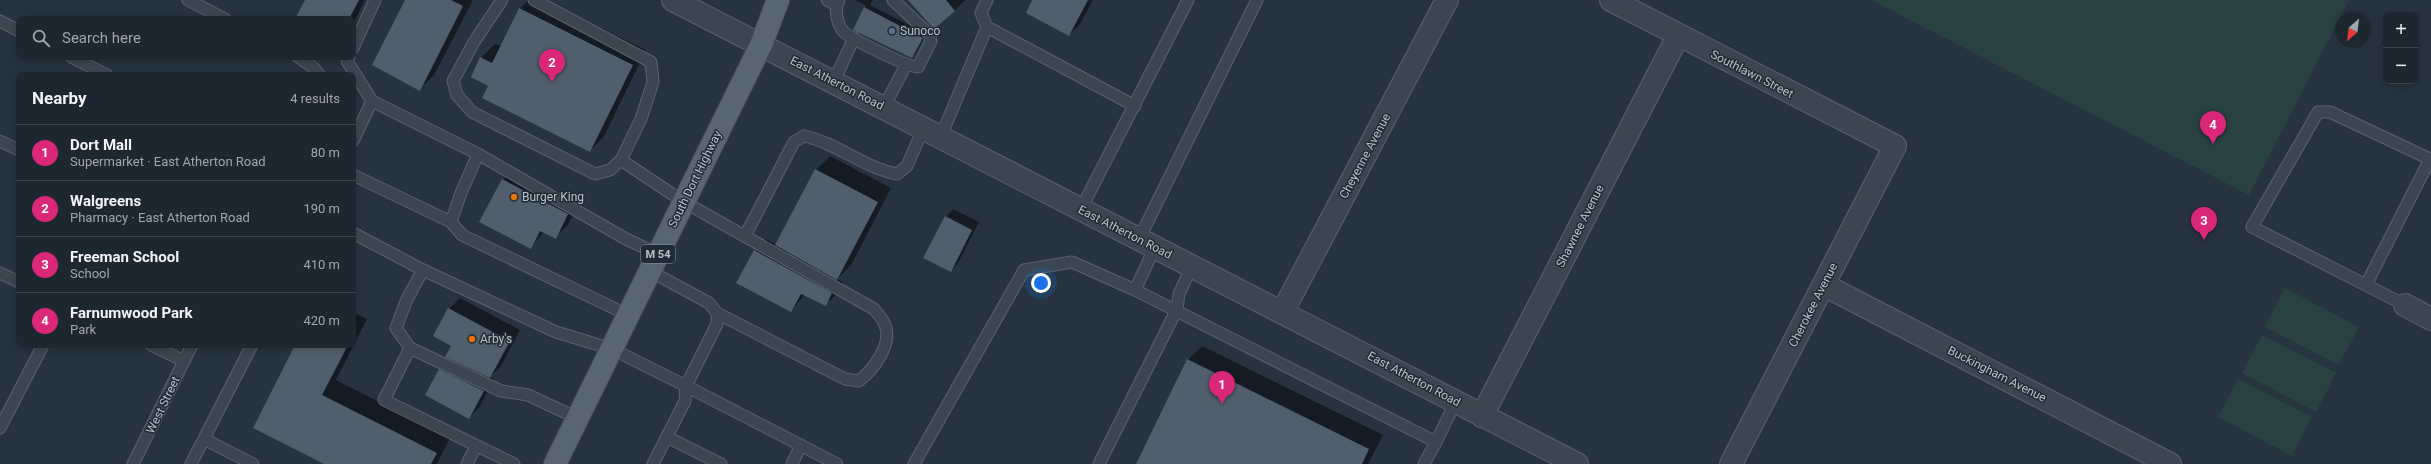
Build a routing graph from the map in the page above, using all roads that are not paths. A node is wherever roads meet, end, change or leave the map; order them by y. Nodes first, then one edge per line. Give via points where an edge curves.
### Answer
1 (188, 0) edge
2 (375, 0) edge
3 (502, 0) edge
4 (534, 0) edge
5 (673, 0) edge
6 (778, 0) edge
7 (893, 0) edge
8 (987, 0) edge
9 (1188, 0) edge
10 (1257, 0) edge
11 (1447, 0) edge
12 (1611, 0) edge
13 (834, 2) edge
14 (219, 16) edge
15 (0, 21) edge
16 (987, 27) junction
17 (16, 29) edge
18 (1678, 36) junction
19 (854, 38) junction
20 (356, 41) edge
21 (761, 45) junction
22 (77, 60) edge
23 (302, 60) edge
24 (348, 60) edge
25 (906, 65) junction
26 (101, 72) edge
27 (317, 72) edge
28 (354, 72) edge
29 (356, 75) edge
30 (834, 81) junction
31 (372, 101) junction
32 (1136, 106) junction
33 (884, 107) junction
34 (932, 132) junction
35 (356, 135) edge
36 (0, 141) edge
37 (1894, 146) joint
38 (16, 149) edge
39 (478, 154) junction
40 (621, 160) junction
41 (356, 176) edge
42 (684, 202) junction
43 (1081, 209) junction
44 (451, 222) junction
45 (356, 235) edge
46 (745, 236) junction
47 (1147, 243) junction
48 (654, 262) junction
49 (1192, 266) junction
50 (423, 270) junction
51 (0, 273) edge
52 (16, 281) edge
53 (1824, 285) junction
54 (2366, 285) junction
55 (1135, 290) junction
56 (2405, 305) joint
57 (1176, 309) junction
58 (1283, 311) junction
59 (717, 313) junction
60 (628, 315) junction
61 (2431, 318) edge
62 (40, 348) edge
63 (157, 348) edge
64 (190, 348) edge
65 (250, 348) edge
66 (410, 348) junction
67 (612, 348) junction
68 (184, 361) junction
69 (686, 386) junction
70 (1456, 401) junction
71 (1482, 416) junction
72 (577, 418) junction
73 (0, 428) edge
74 (667, 437) junction
75 (204, 439) junction
76 (1436, 442) junction
77 (801, 445) junction
78 (476, 446) junction
79 (133, 464) edge
80 (191, 464) edge
81 (253, 464) edge
82 (467, 464) edge
83 (514, 464) edge
84 (555, 464) edge
85 (653, 464) edge
86 (720, 464) edge
87 (792, 464) edge
88 (837, 464) edge
89 (914, 464) edge
90 (1099, 464) edge
91 (1424, 464) edge
92 (1577, 464) edge
93 (1731, 464) edge
94 (2170, 464) edge

1 - 14 lane
2 - 20 lane
3 - 40 lane via 474,42 453,81 456,95 472,112 595,174 610,170
4 - 40 lane via 651,62 653,82 641,119
5 - 21 street, East Atherton Road
6 - 21 main road, South Dort Highway / M 54
7 - 25 lane via 928,32 931,38 918,67
8 - 16 lane via 981,13
9 - 32 lane
10 - 47 lane
11 - 58 street, Cheyenne Avenue
12 - 18 street, Southlawn Street
13 - 19 lane via 840,26 844,33
15 - 17 lane
16 - 32 lane
16 - 34 lane
18 - 37 street, Southlawn Street
18 - 71 street, Shawnee Avenue
19 - 25 lane
19 - 30 lane
21 - 30 street, East Atherton Road
21 - 42 main road, South Dort Highway / M 54
22 - 26 lane
23 - 27 lane
24 - 28 lane
25 - 33 lane
29 - 31 lane
30 - 33 street, East Atherton Road
31 - 35 lane
31 - 39 lane
32 - 43 lane
33 - 34 street, East Atherton Road
34 - 43 street, East Atherton Road
34 - 46 lane via 907,166 897,174 881,171 819,139 804,136 794,142
36 - 38 lane
37 - 53 street, Cherokee Avenue
39 - 44 lane
39 - 48 lane via 626,239
40 - 42 lane
41 - 44 lane
42 - 46 lane
42 - 48 main road, South Dort Highway / M 54
43 - 47 street, East Atherton Road
44 - 60 lane via 462,235
45 - 50 lane
46 - 59 lane via 874,310 886,325 886,342 870,373 859,381 845,379
47 - 49 street, East Atherton Road
47 - 55 lane
48 - 59 lane via 709,303
48 - 60 main road, South Dort Highway / M 54
49 - 57 lane via 1179,294
49 - 58 street, East Atherton Road
50 - 66 lane via 407,299 396,328
50 - 67 lane via 556,332
51 - 52 lane
53 - 93 street, Cherokee Avenue
53 - 94 street, Buckingham Avenue
54 - 54 lane via 2252,227 2318,112 2330,112 2430,159
54 - 56 lane
55 - 57 lane
55 - 89 lane via 1072,262 1024,270
56 - 61 street
57 - 76 lane
57 - 90 lane
58 - 70 street, East Atherton Road
59 - 69 lane via 717,324
60 - 67 main road, South Dort Highway / M 54
62 - 73 lane
63 - 68 lane
64 - 68 lane, West Street
65 - 75 lane
66 - 72 lane via 501,391 528,395
66 - 78 lane via 384,400
67 - 69 lane
67 - 72 main road, South Dort Highway / M 54
68 - 79 lane, West Street
69 - 74 lane via 685,401
69 - 77 lane
70 - 71 street, East Atherton Road
70 - 76 lane
71 - 92 street, East Atherton Road
72 - 84 main road, South Dort Highway / M 54
74 - 85 lane
74 - 86 lane
75 - 80 lane
75 - 81 lane
76 - 91 lane
77 - 87 lane
77 - 88 lane
78 - 82 lane
78 - 83 lane

